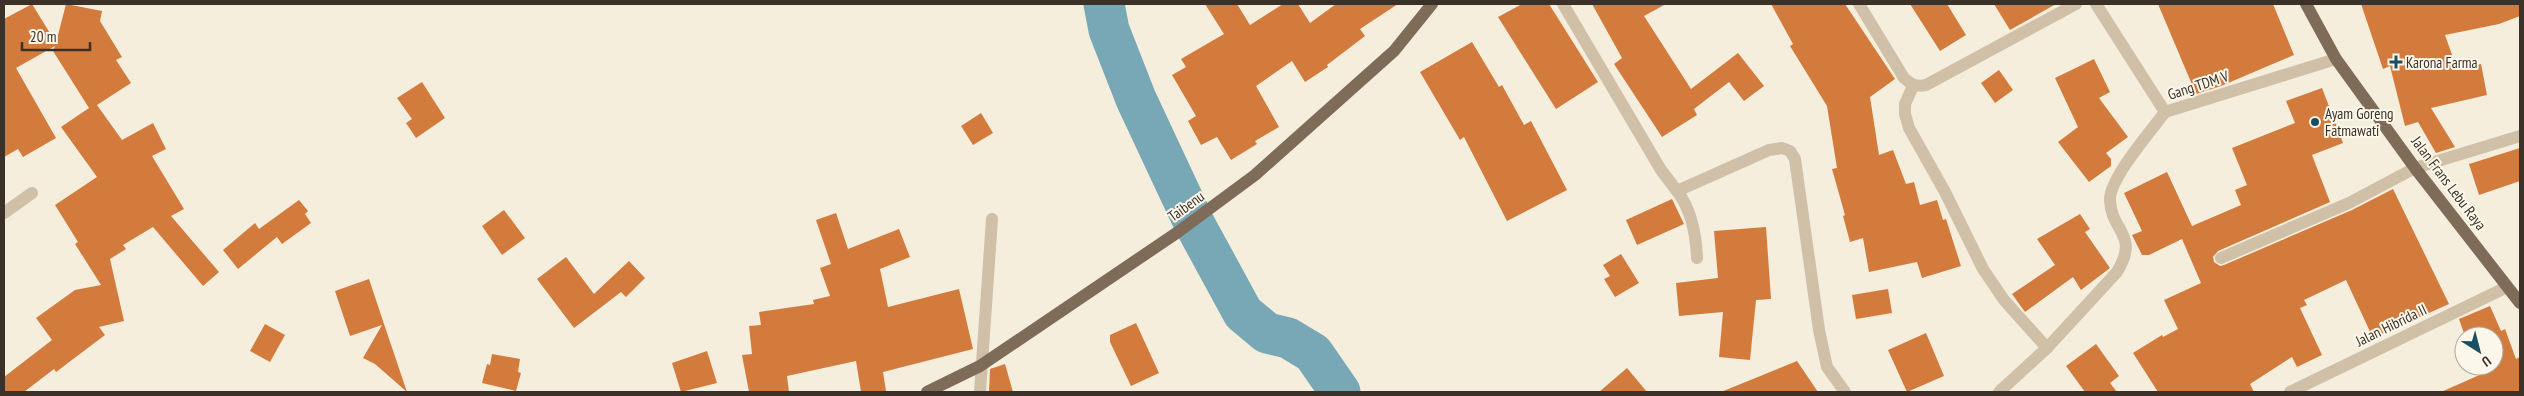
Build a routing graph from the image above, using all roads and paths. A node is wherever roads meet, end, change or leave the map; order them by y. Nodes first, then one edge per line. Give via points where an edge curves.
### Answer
1 (1432, 4) edge
2 (1563, 4) edge
3 (1859, 4) edge
4 (2076, 4) edge
5 (2096, 4) edge
6 (2306, 4) edge
7 (2336, 60) junction
8 (1913, 86) junction
9 (2165, 112) junction
10 (2520, 136) edge
11 (2415, 168) junction
12 (1678, 191) junction
13 (32, 193) dead end
14 (4, 213) edge
15 (992, 219) dead end
16 (1697, 258) dead end
17 (2221, 258) dead end
18 (2507, 287) junction
19 (2520, 303) edge
20 (2048, 348) junction
21 (980, 366) junction
22 (927, 392) edge
23 (980, 392) edge
24 (1845, 392) edge
25 (1999, 392) edge
26 (2290, 392) edge

1 - 21 main road, Taibenu via 1394,51 1255,175 1178,232
2 - 12 street via 1661,170
3 - 8 street via 1904,78
4 - 8 street via 1926,85
5 - 9 street, Gang TDM V
6 - 7 main road, Jalan Frans Lebu Raya
7 - 9 street, Gang TDM V
7 - 11 main road, Jalan Frans Lebu Raya
8 - 20 street via 1905,104 1909,128 1983,269 2004,300
9 - 20 street via 2120,173 2111,193 2112,212 2126,244 2125,258 2117,272
10 - 11 street
11 - 17 street via 2349,202
11 - 18 main road, Jalan Frans Lebu Raya
12 - 16 street via 1686,203
12 - 24 street via 1769,150 1782,148 1790,151 1795,159 1827,367
13 - 14 street
15 - 21 street
18 - 19 main road, Jalan Frans Lebu Raya
18 - 26 street, Jalan Hibrida II
20 - 25 street
21 - 22 main road, Taibenu
21 - 23 street

